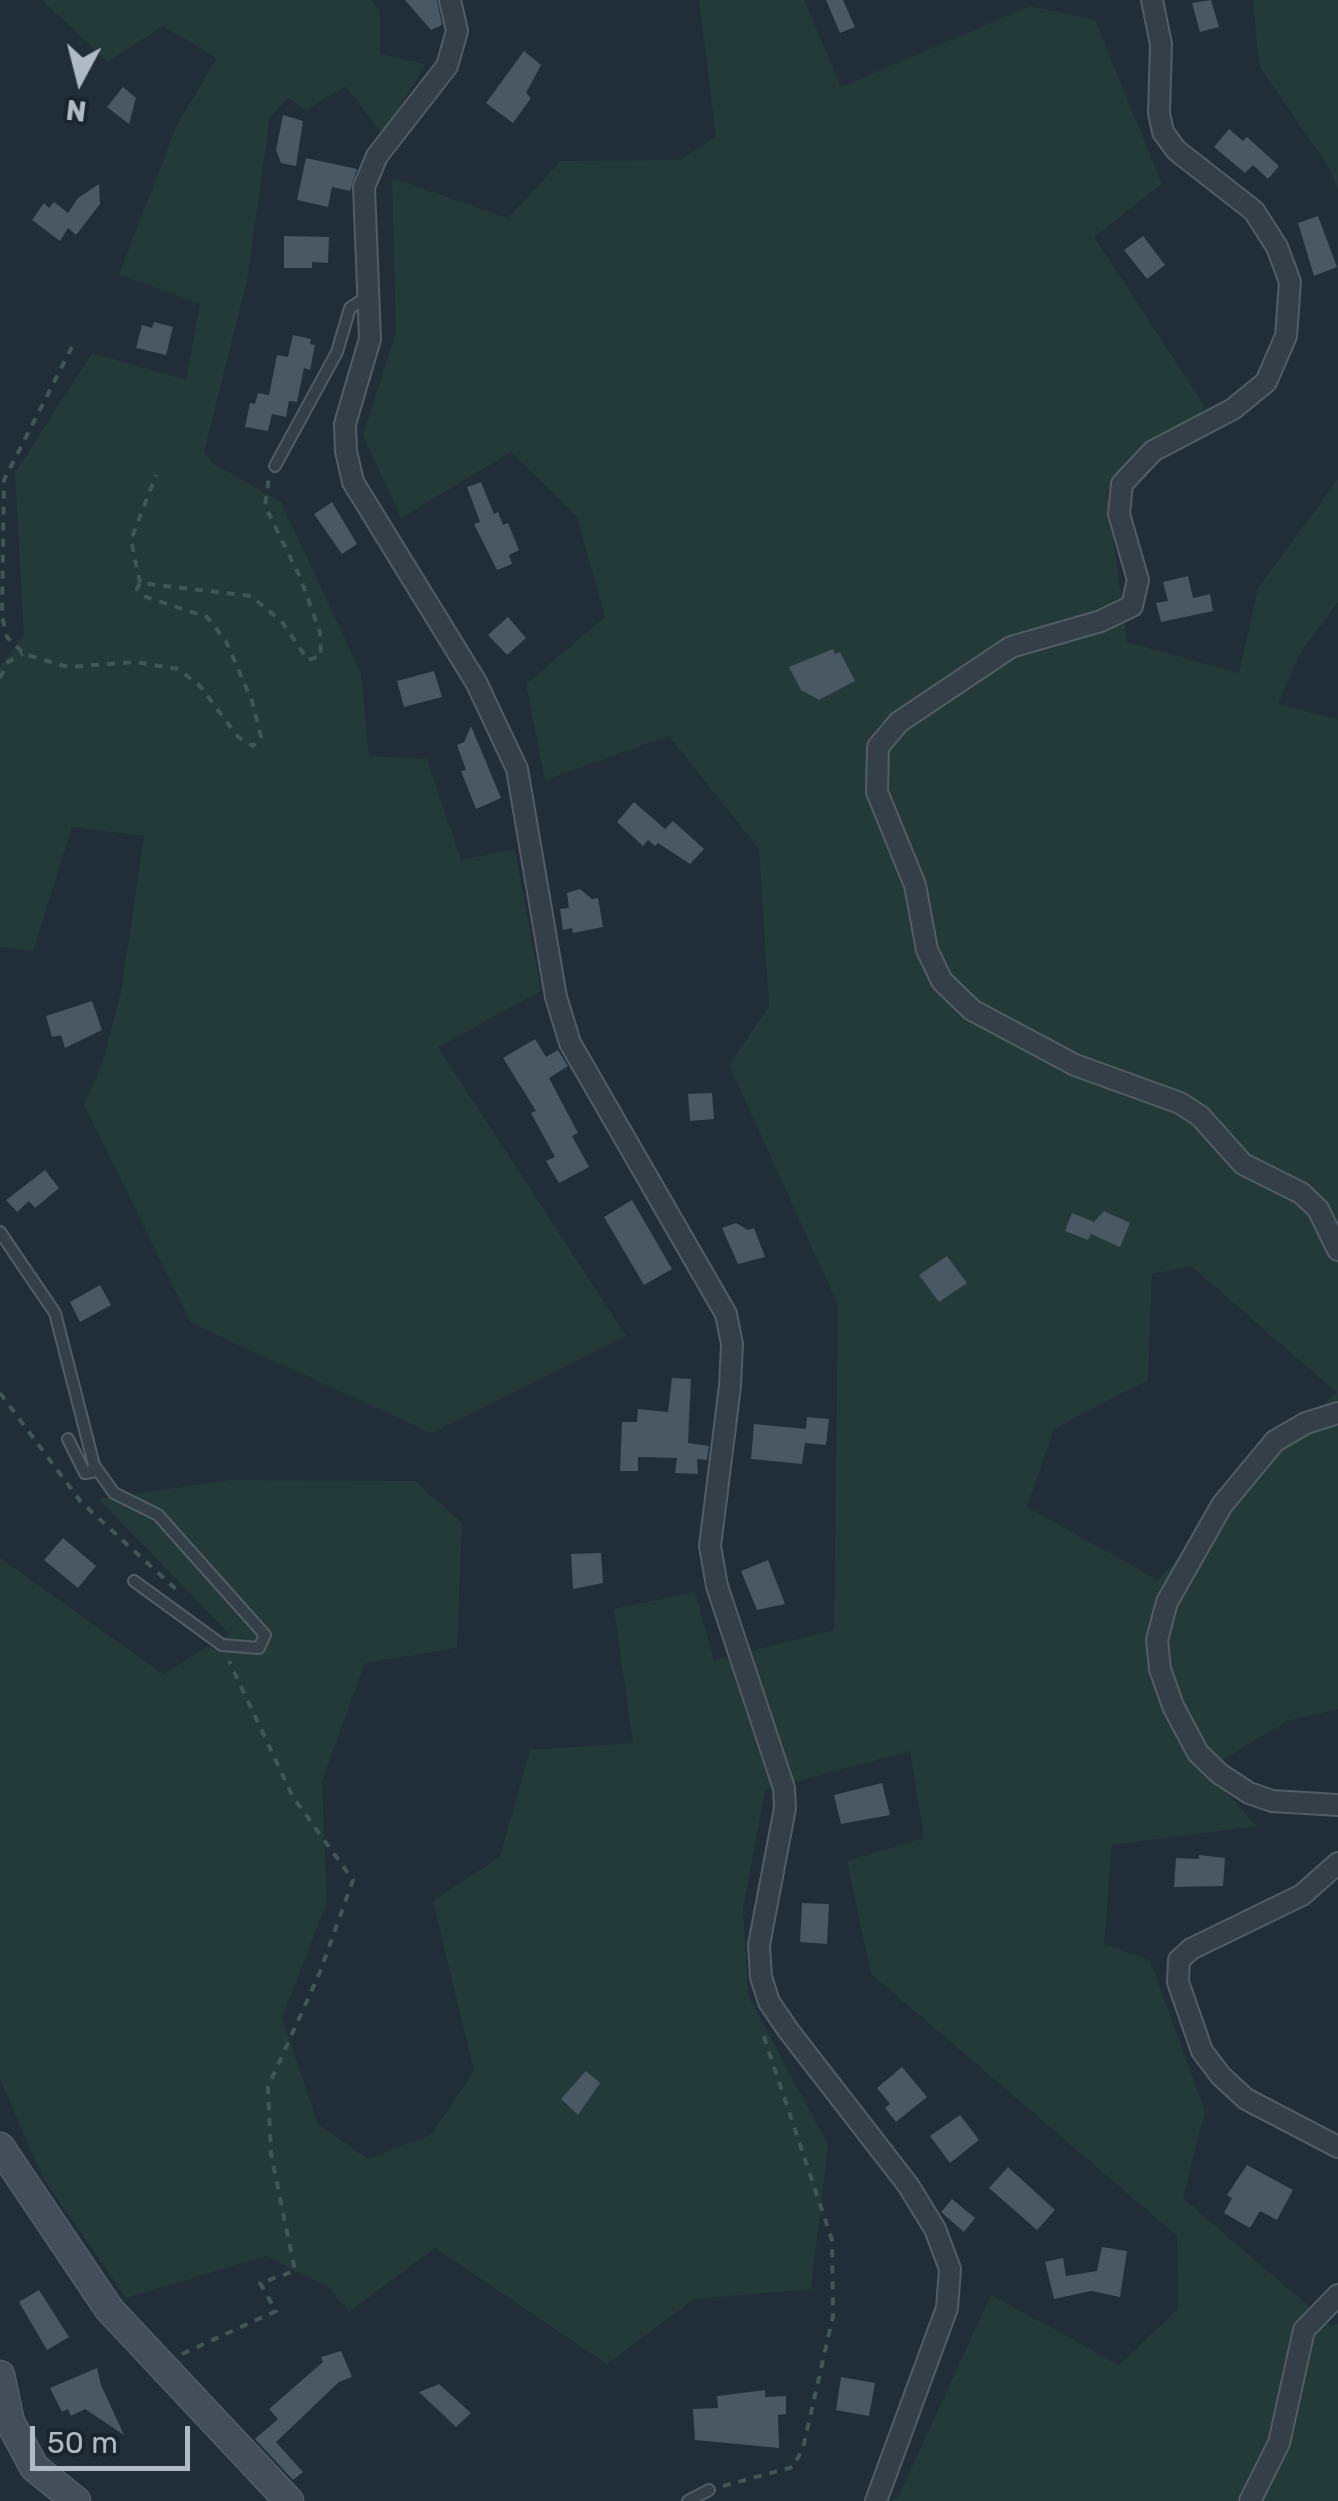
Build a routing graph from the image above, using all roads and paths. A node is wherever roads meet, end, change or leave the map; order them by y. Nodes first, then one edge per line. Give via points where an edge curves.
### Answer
1 (450, 0) edge
2 (1152, 0) edge
3 (368, 297) junction
4 (72, 346) dead end
5 (275, 466) joint
6 (156, 475) dead end
7 (140, 583) junction
8 (24, 654) junction
9 (0, 678) edge
10 (0, 1232) edge
11 (1338, 1250) edge
12 (0, 1394) edge
13 (1338, 1413) edge
14 (68, 1438) dead end
15 (94, 1465) junction
16 (134, 1581) dead end
17 (188, 1600) dead end
18 (222, 1645) junction
19 (1338, 1805) edge
20 (1338, 1863) edge
21 (766, 1991) junction
22 (1338, 2147) edge
23 (0, 2148) edge
24 (1338, 2295) edge
25 (176, 2358) dead end
26 (0, 2375) edge
27 (709, 2490) joint
28 (76, 2501) edge
29 (289, 2501) edge
30 (688, 2501) edge
31 (876, 2501) edge
32 (1250, 2501) edge

1 - 3 street via 457,31 448,66 377,156 364,187
2 - 11 street via 1161,44 1162,132 1254,211 1278,247 1290,282 1286,336 1266,382 1233,409 1153,451 1122,484 1118,514 1138,580 1132,606 1101,622 1011,646 900,722 878,747 877,792 915,886 927,950 962,1000 1075,1065 1200,1116 1243,1164 1318,1209
3 - 5 lane via 350,308 337,352
3 - 21 street via 370,339 344,424 353,482 476,682 517,769 556,997 570,1042 726,1314 730,1386 710,1546 717,1586 784,1788 760,1945
4 - 8 path via 4,480 2,616 7,637
5 - 7 path via 265,484 265,506 300,577 320,632 321,656 308,660 282,622 251,596
6 - 7 path via 130,540
7 - 8 path via 137,589 146,597 207,617 226,641 252,701 261,738 254,746 238,737 200,686 178,669 136,662 68,667
8 - 9 path via 8,662
10 - 15 lane via 55,1313
12 - 17 path via 81,1502
13 - 19 street via 1275,1441 1222,1505 1167,1602 1156,1640 1173,1706 1198,1753 1220,1774 1249,1794
14 - 15 lane via 84,1472
15 - 18 lane via 114,1494 158,1514 265,1636 259,1648
16 - 18 lane
18 - 25 path via 293,1797 352,1880 268,2087 271,2154 295,2271 260,2283 276,2312
20 - 22 street via 1302,1895 1191,1949 1179,1960 1178,1982 1202,2050 1221,2076 1246,2099
21 - 27 path via 762,2035 832,2240 833,2316 793,2467
21 - 31 street via 788,2030 908,2185 936,2229 950,2269 947,2308
23 - 29 street via 109,2309
24 - 32 street via 1304,2330 1280,2443
26 - 28 street via 10,2422 34,2467
27 - 30 lane

